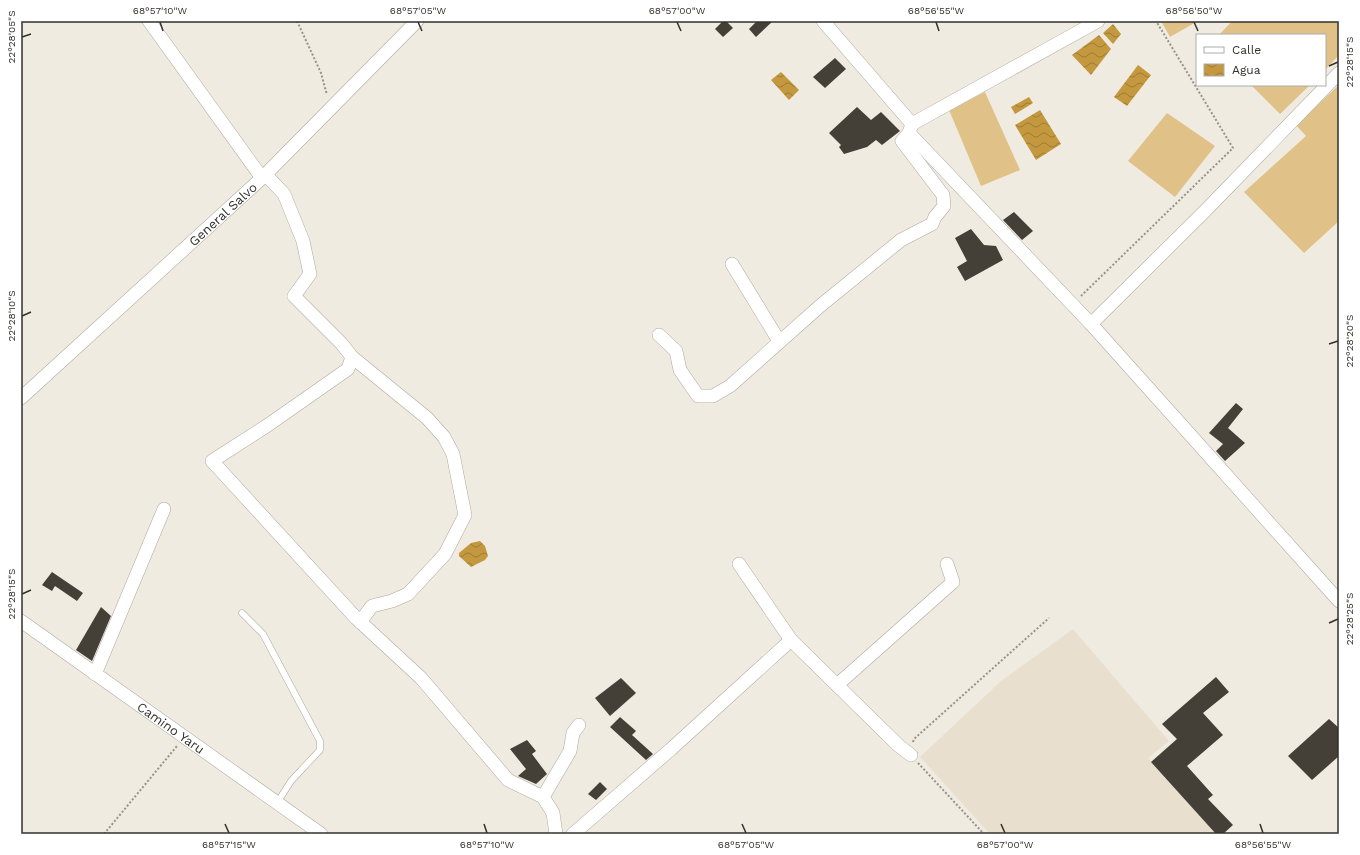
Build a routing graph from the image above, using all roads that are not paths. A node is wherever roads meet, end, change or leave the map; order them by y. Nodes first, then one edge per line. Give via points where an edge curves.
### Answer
1 (149, 21) edge
2 (417, 21) edge
3 (823, 21) edge
4 (1098, 21) edge
5 (1339, 73) edge
6 (911, 129) junction
7 (264, 176) junction
8 (732, 264) dead end
9 (1090, 324) junction
10 (659, 335) dead end
11 (779, 341) junction
12 (352, 357) junction
13 (21, 398) edge
14 (164, 509) dead end
15 (739, 564) dead end
16 (947, 564) dead end
17 (1339, 601) edge
18 (242, 613) dead end
19 (21, 621) edge
20 (360, 622) junction
21 (791, 640) junction
22 (95, 674) junction
23 (837, 685) junction
24 (579, 726) dead end
25 (911, 756) road end
26 (543, 797) junction
27 (277, 803) junction
28 (320, 834) edge
29 (556, 834) edge
30 (573, 834) edge

1 - 7 street
2 - 7 street, General Salvo
3 - 6 street
4 - 6 street
5 - 9 street via 1205,211
6 - 9 street
6 - 11 street via 902,141 943,194 944,206 932,224 901,240
7 - 12 street via 284,194 303,241 310,274 294,296
7 - 13 street, General Salvo
8 - 11 street
9 - 17 street
10 - 11 street via 676,351 680,370 698,396 713,396 730,386
12 - 20 street via 427,418 444,437 453,454 465,515 445,554 408,594 372,606
12 - 20 street via 348,369 212,462
14 - 22 street
15 - 21 street
16 - 23 street via 953,582
18 - 27 lane via 263,634 320,741 320,750 291,781
19 - 22 street, Camino Yaru
20 - 26 street via 420,678 508,780
21 - 23 street
21 - 30 street
22 - 27 street, Camino Yaru
23 - 25 street
24 - 26 street via 573,733 570,751
26 - 29 street via 553,813
27 - 28 street, Camino Yaru

